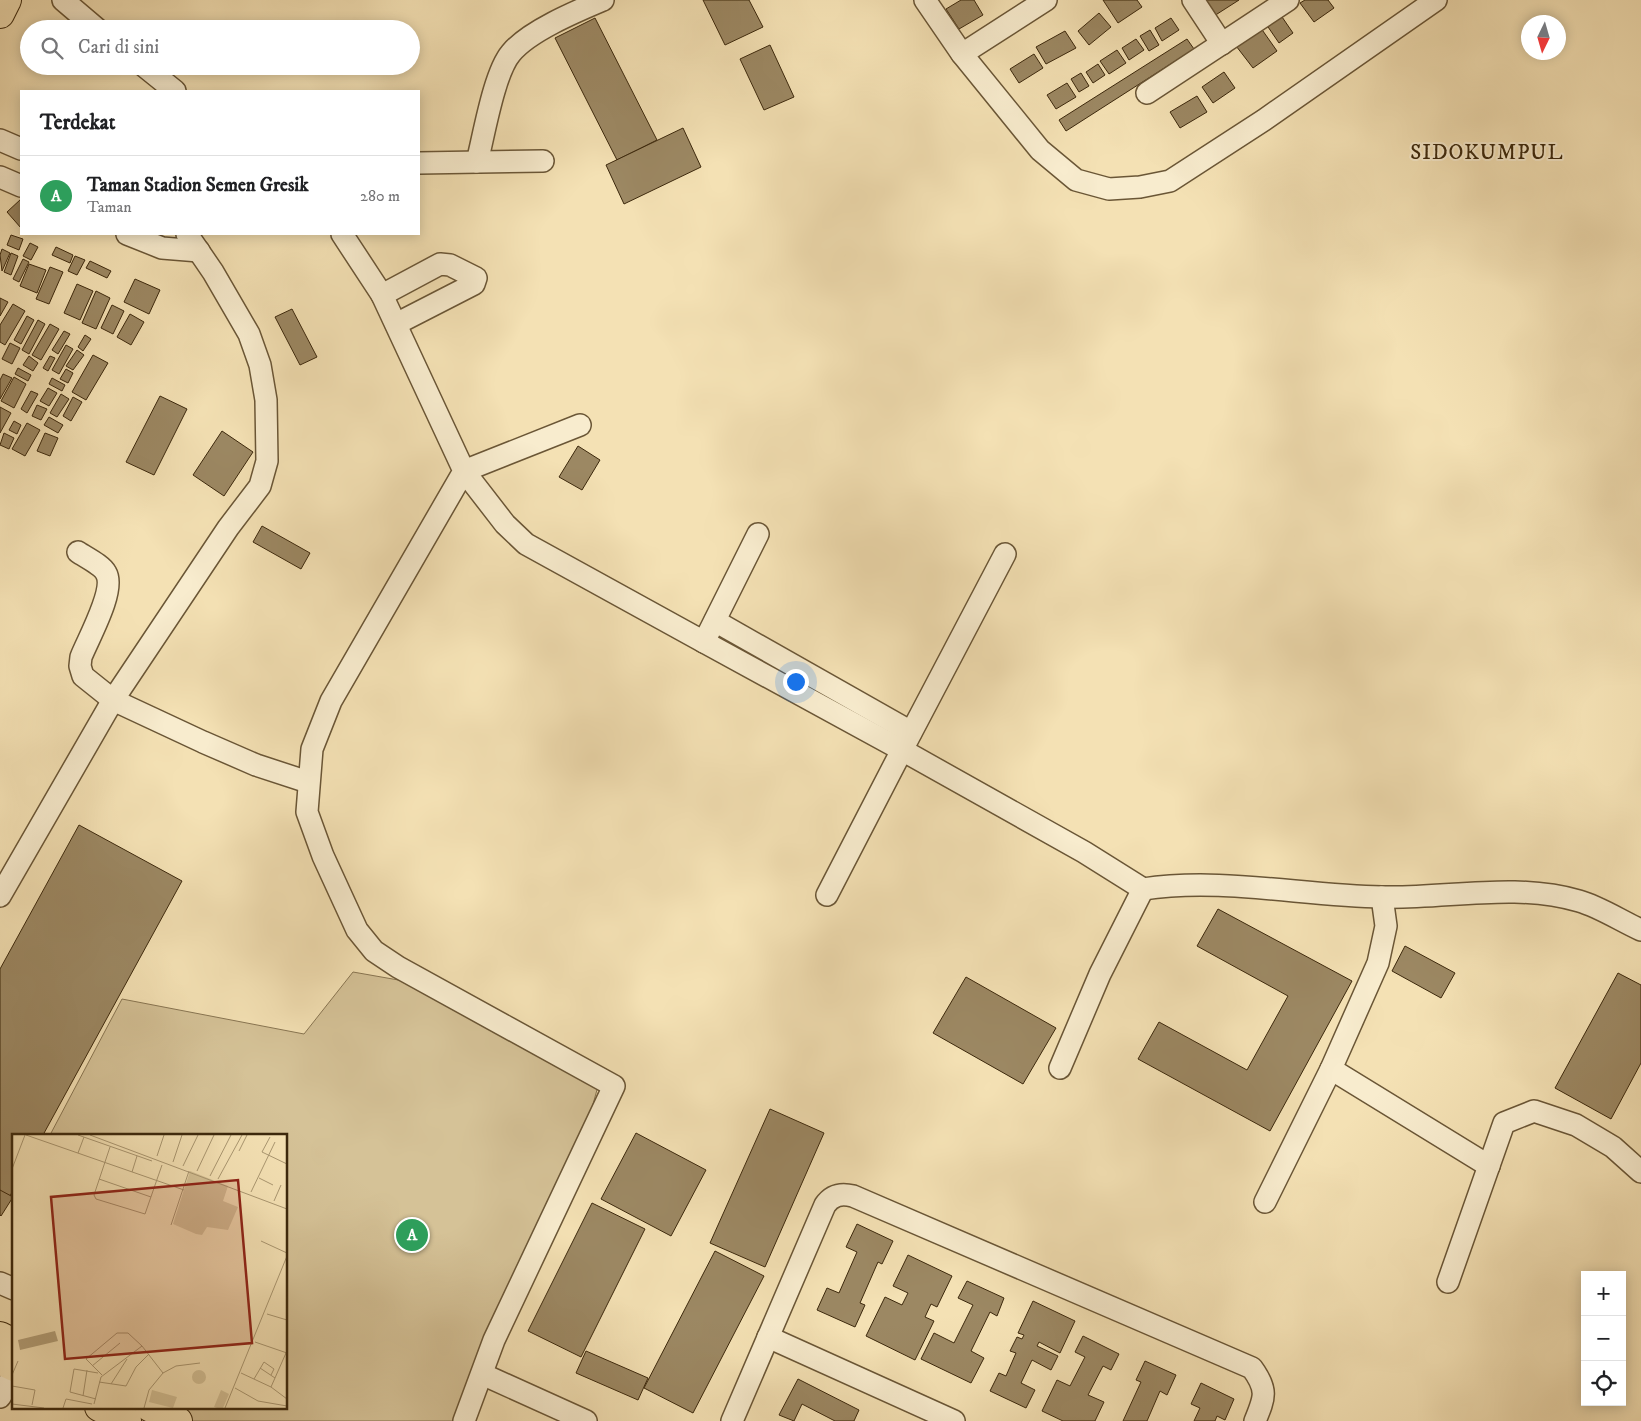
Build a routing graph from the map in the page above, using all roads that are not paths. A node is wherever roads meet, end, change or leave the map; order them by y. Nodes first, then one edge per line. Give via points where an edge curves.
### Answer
1 (7, 0) edge
2 (603, 0) edge
3 (925, 0) edge
4 (1046, 0) edge
5 (1192, 0) edge
6 (1288, 0) edge
7 (1436, 0) edge
8 (73, 4) edge
9 (0, 14) edge
10 (88, 20) edge
11 (1222, 44) junction
12 (962, 54) junction
13 (155, 75) edge
14 (174, 90) edge
15 (1147, 93) dead end
16 (0, 140) edge
17 (20, 149) edge
18 (543, 161) dead end
19 (477, 162) junction
20 (420, 163) edge
21 (0, 177) edge
22 (20, 186) edge
23 (130, 235) edge
24 (343, 235) edge
25 (193, 242) edge
26 (382, 295) junction
27 (396, 324) junction
28 (580, 425) dead end
29 (464, 471) junction
30 (758, 534) dead end
31 (78, 552) dead end
32 (1006, 554) dead end
33 (715, 621) junction
34 (704, 642) junction
35 (114, 700) junction
36 (907, 741) junction
37 (308, 782) junction
38 (1143, 889) junction
39 (827, 895) dead end
40 (0, 896) edge
41 (1382, 897) junction
42 (1641, 930) edge
43 (1060, 1068) dead end
44 (1331, 1069) junction
45 (1489, 1166) junction
46 (1641, 1172) edge
47 (1265, 1202) dead end
48 (0, 1282) edge
49 (1448, 1282) dead end
50 (12, 1288) edge
51 (0, 1336) edge
52 (768, 1337) junction
53 (12, 1342) edge
54 (0, 1360) edge
55 (12, 1366) edge
56 (482, 1374) junction
57 (12, 1377) edge
58 (0, 1397) edge
59 (101, 1408) edge
60 (151, 1408) edge
61 (127, 1421) edge
62 (178, 1421) edge
63 (464, 1421) edge
64 (586, 1421) edge
65 (732, 1421) edge
66 (954, 1421) edge
67 (1254, 1421) edge

1 - 9 highway
2 - 19 street via 568,15 521,43 510,54 501,71
3 - 12 street
4 - 12 street
5 - 11 street
6 - 11 street
7 - 12 street via 1170,181 1140,188 1109,189 1076,180 1040,150
8 - 10 street
11 - 15 street
13 - 14 street
16 - 17 street
18 - 19 street
19 - 20 street
21 - 22 street
23 - 25 street via 162,248
24 - 26 street
25 - 35 street via 249,334 260,365 266,400 267,461 260,486 228,528
26 - 27 street
26 - 27 street via 440,264 450,265 476,278 474,284
27 - 29 street
28 - 29 street
29 - 34 street via 505,524 526,544
29 - 37 street via 331,701 312,749
30 - 33 street
31 - 35 street via 106,572 109,584 80,666 83,676
32 - 36 street
33 - 34 street
33 - 36 street
34 - 36 street
35 - 37 street via 256,765
35 - 40 street
36 - 38 street
36 - 39 street
37 - 56 street via 307,812 323,856 357,930 374,951 614,1086 494,1340
38 - 41 street via 1165,886 1257,887
38 - 43 street via 1100,974
41 - 42 street via 1511,891 1561,897 1581,902
41 - 44 street via 1386,926 1378,963
44 - 45 street
44 - 47 street
45 - 46 street via 1504,1123 1534,1111 1576,1125 1613,1147
45 - 49 street
48 - 50 street
51 - 53 highway
52 - 65 street
52 - 66 street
52 - 67 street via 825,1205 830,1198 844,1194 1252,1368 1262,1382 1264,1398
54 - 55 highway
56 - 63 street
56 - 64 street
57 - 58 street
59 - 61 highway
60 - 62 highway

